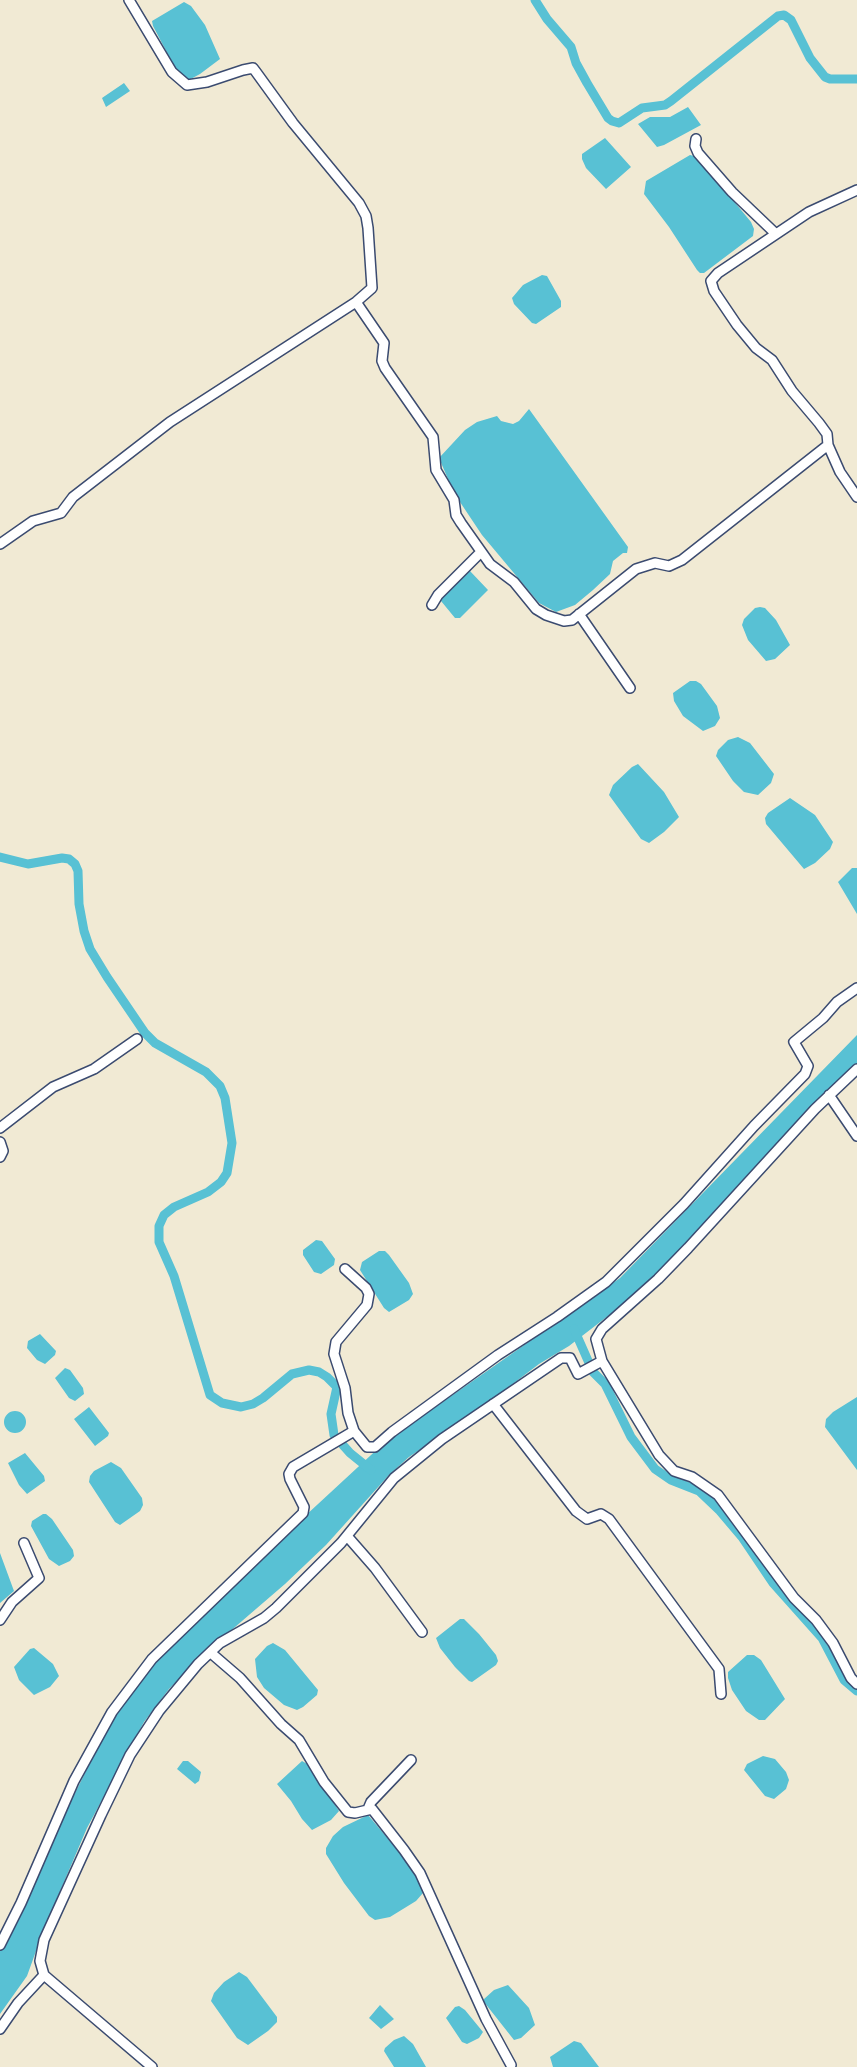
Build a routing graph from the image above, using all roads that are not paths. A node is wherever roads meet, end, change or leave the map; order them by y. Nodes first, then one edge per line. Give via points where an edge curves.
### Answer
1 (129, 0) edge
2 (696, 139) dead end
3 (857, 190) edge
4 (776, 234) junction
5 (356, 302) junction
6 (828, 445) junction
7 (857, 497) edge
8 (0, 544) edge
9 (481, 552) junction
10 (432, 605) dead end
11 (579, 614) junction
12 (630, 688) dead end
13 (857, 988) edge
14 (137, 1039) dead end
15 (857, 1069) edge
16 (829, 1095) junction
17 (0, 1128) edge
18 (857, 1136) edge
19 (0, 1142) edge
20 (0, 1157) edge
21 (345, 1269) dead end
22 (600, 1362) junction
23 (494, 1404) junction
24 (351, 1433) junction
25 (347, 1536) junction
26 (24, 1543) dead end
27 (0, 1620) edge
28 (422, 1632) dead end
29 (211, 1653) junction
30 (857, 1684) edge
31 (721, 1694) dead end
32 (411, 1760) dead end
33 (368, 1809) junction
34 (0, 1945) edge
35 (44, 1975) junction
36 (0, 2029) edge
37 (511, 2065) dead end
38 (152, 2067) edge

1 - 5 street via 172,72 187,85 253,68 352,193 366,216 373,282 370,291
2 - 4 street via 698,153
3 - 4 street via 808,212
4 - 6 street via 712,277 711,287 820,423
5 - 8 street via 170,422 73,496 61,513 33,521
5 - 9 street via 384,342 383,365 433,437 436,470 454,500 456,515
6 - 7 street
6 - 11 street via 682,559 669,566 649,564 636,569
9 - 10 street
9 - 11 street via 536,609 564,621
11 - 12 street
13 - 24 street via 794,1042 808,1066 805,1074 606,1282 375,1447 367,1447
14 - 17 street via 94,1069 53,1087
15 - 16 street
16 - 18 street
16 - 22 street via 658,1279 602,1329 596,1339
19 - 20 street
21 - 24 street via 369,1294 367,1304 336,1342 334,1354 345,1388
22 - 23 street via 578,1374 570,1358 561,1358
22 - 30 street via 659,1455 674,1471 718,1495 794,1598 834,1643
23 - 25 street via 394,1478
23 - 31 street via 576,1511 587,1519 601,1514 608,1519 719,1669
24 - 34 street via 290,1471 304,1507 300,1517 152,1659 112,1712 74,1781
25 - 28 street
25 - 29 street via 276,1608
26 - 27 street via 37,1582 12,1602
29 - 33 street via 299,1740 348,1812
29 - 35 street via 159,1711 109,1796 44,1940 40,1961
32 - 33 street
33 - 37 street via 420,1873
35 - 36 street
35 - 38 street

